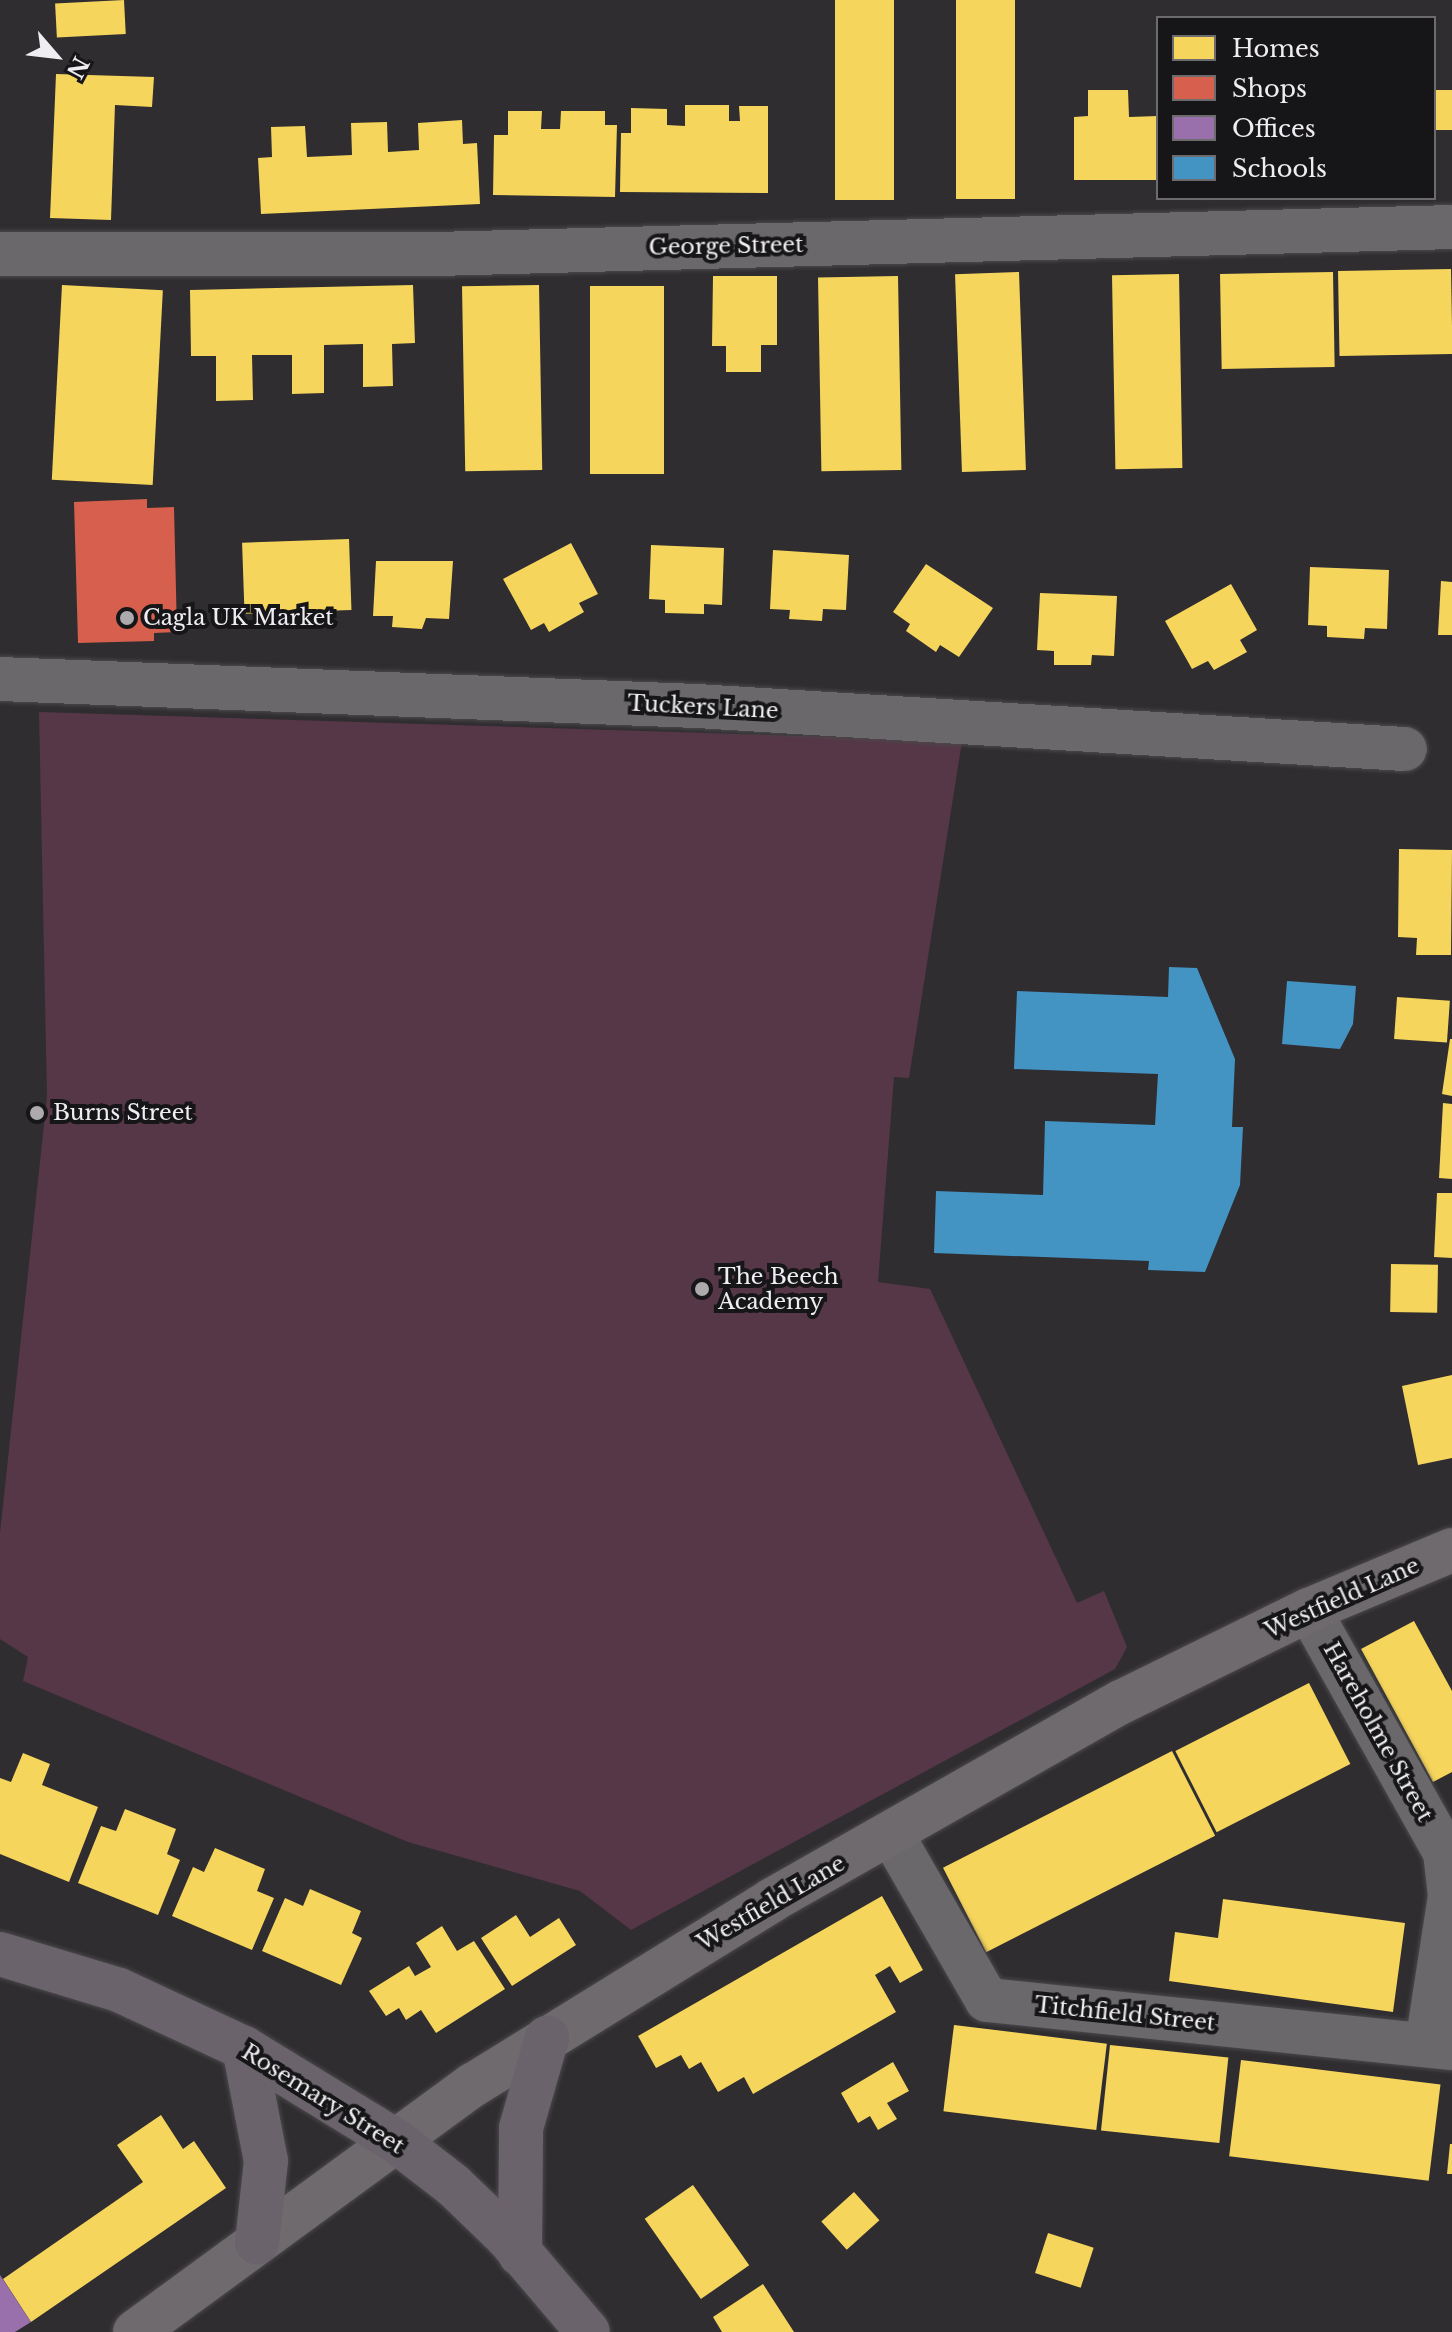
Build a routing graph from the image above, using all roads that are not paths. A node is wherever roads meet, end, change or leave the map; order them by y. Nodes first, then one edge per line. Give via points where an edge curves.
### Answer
1 (1452, 227) edge
2 (0, 254) edge
3 (0, 679) edge
4 (1405, 749) dead end
5 (1452, 1550) edge
6 (1309, 1610) junction
7 (892, 1835) junction
8 (0, 1954) edge
9 (547, 2038) junction
10 (1440, 2047) edge
11 (244, 2048) junction
12 (396, 2141) junction
13 (257, 2243) junction
14 (520, 2254) junction
15 (135, 2332) edge
16 (588, 2332) edge

1 - 2 street, George Street via 436,254
3 - 4 street, Tuckers Lane via 697,706
5 - 6 street, Westfield Lane
6 - 7 street, Westfield Lane via 1121,1702
6 - 10 street, Hareholme Street via 1445,1852 1450,1896
7 - 9 street, Westfield Lane via 772,1900
7 - 10 street, Titchfield Street via 987,2000
8 - 11 highway, Rosemary Street via 119,1990
9 - 12 street, Westfield Lane
9 - 14 highway via 521,2128
11 - 12 highway, Rosemary Street
11 - 13 highway via 266,2161
12 - 13 street, Westfield Lane
12 - 14 highway, Rosemary Street via 453,2185
13 - 15 street, Westfield Lane
14 - 16 highway, Rosemary Street

